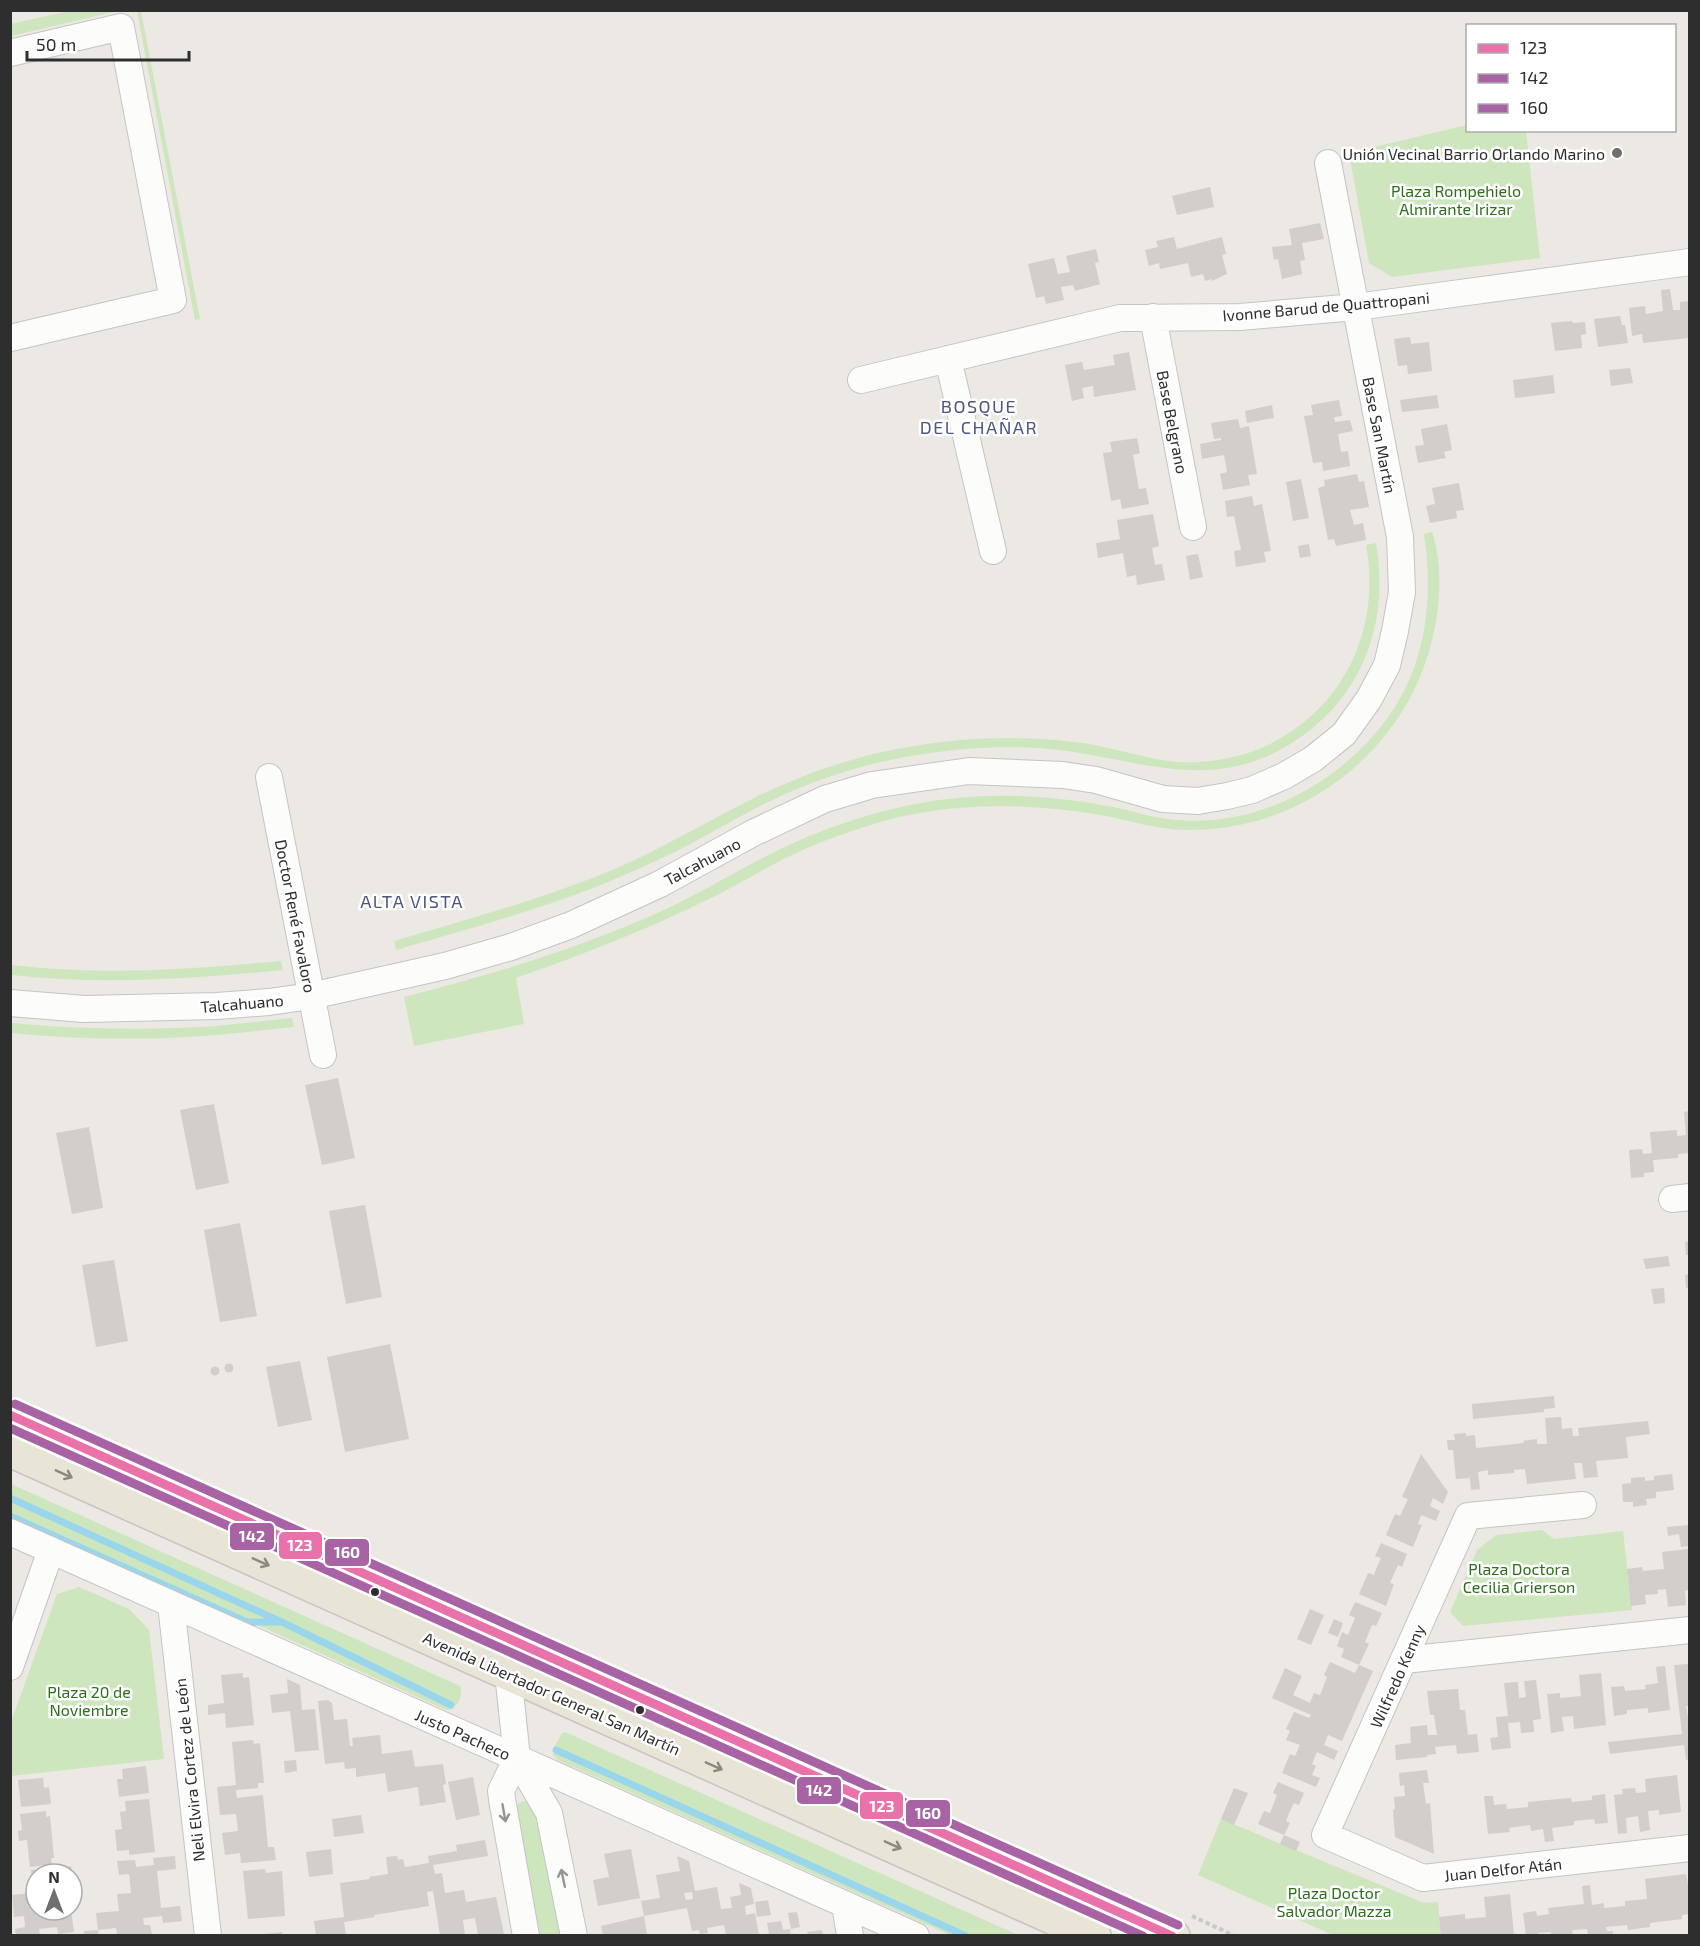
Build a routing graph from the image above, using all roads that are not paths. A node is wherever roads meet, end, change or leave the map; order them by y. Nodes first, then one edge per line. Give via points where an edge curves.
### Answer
1 (10, 53) edge
2 (1328, 164) dead end
3 (1689, 262) edge
4 (1356, 307) junction
5 (1153, 316) junction
6 (10, 339) edge
7 (948, 359) junction
8 (861, 380) dead end
9 (1193, 527) dead end
10 (993, 551) dead end
11 (1366, 704) joint
12 (269, 777) dead end
13 (311, 996) junction
14 (10, 1003) edge
15 (323, 1055) dead end
16 (10, 1415) edge
17 (10, 1450) edge
18 (1583, 1505) dead end
19 (10, 1532) edge
20 (51, 1550) junction
21 (171, 1604) junction
22 (1689, 1630) edge
23 (520, 1642) junction
24 (1404, 1660) junction
25 (10, 1667) edge
26 (508, 1673) junction
27 (517, 1758) junction
28 (1325, 1835) joint
29 (1689, 1848) edge
30 (845, 1904) junction
31 (208, 1935) edge
32 (526, 1935) edge
33 (574, 1935) edge
34 (850, 1935) edge
35 (916, 1935) edge
36 (1094, 1935) edge
37 (1173, 1935) edge

1 - 6 street via 121,27 173,300
2 - 4 street, Base San Martín
3 - 4 street, Ivonne Barud de Quattropani
4 - 5 street, Ivonne Barud de Quattropani via 1240,317
4 - 11 street, Base San Martín via 1400,537 1402,576 1387,665
5 - 7 street, Ivonne Barud de Quattropani via 1120,318
5 - 9 street, Base Belgrano
7 - 8 street, Ivonne Barud de Quattropani
7 - 10 street
11 - 13 street, Talcahuano via 1344,734 1284,776 1252,790 1197,801 1163,799 1096,780 1019,772 969,771 872,785 825,799 571,925 445,966
12 - 13 street, Doctor René Favaloro
13 - 14 street, Talcahuano via 217,1006 145,1008 84,1009
13 - 15 street, Doctor René Favaloro
16 - 23 main road, Avenida Libertador General San Martín
17 -> 26 main road, Avenida Libertador General San Martín
18 - 24 street, Wilfredo Kenny via 1468,1516
19 - 20 street, Justo Pacheco
20 - 21 street, Justo Pacheco
20 - 25 street
21 - 27 street, Justo Pacheco
21 - 31 street, Neli Elvira Cortez de León
22 - 24 street
23 - 26 street
23 - 37 main road, Avenida Libertador General San Martín
24 - 28 street, Wilfredo Kenny
26 - 27 street
26 -> 36 main road, Avenida Libertador General San Martín
27 - 30 street, Justo Pacheco
27 -> 32 street via 501,1791
33 -> 27 street via 549,1813
28 - 29 street, Juan Delfor Atán via 1423,1878
30 - 34 street
30 - 35 street, Justo Pacheco

